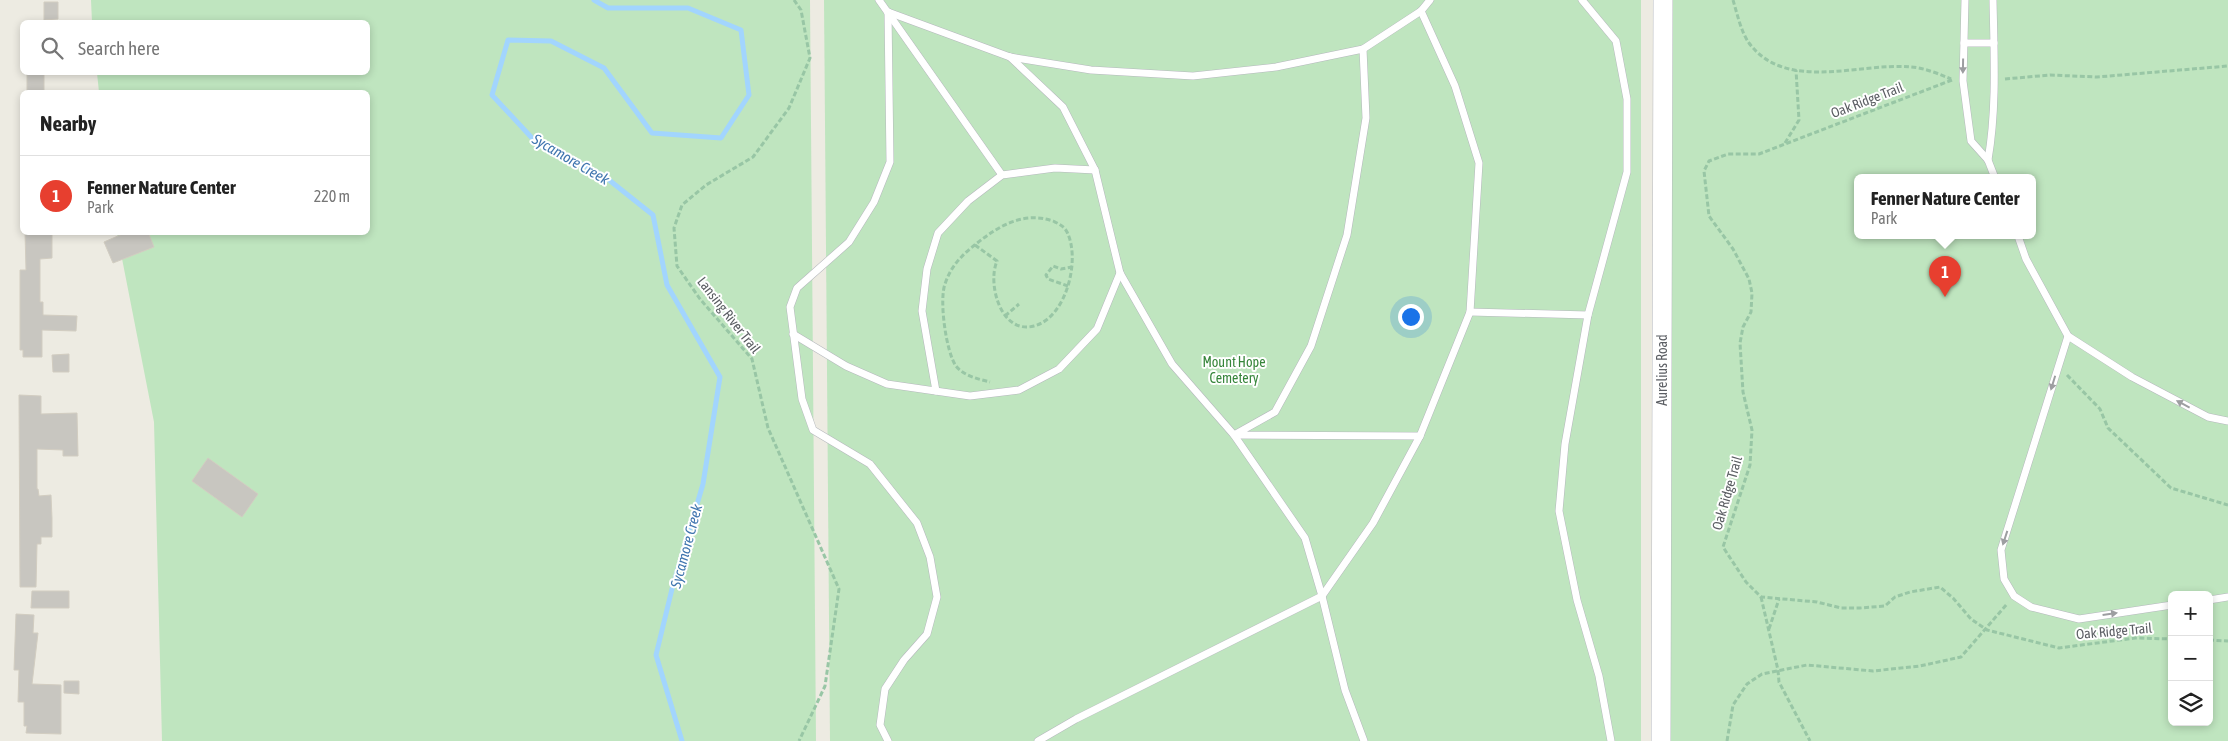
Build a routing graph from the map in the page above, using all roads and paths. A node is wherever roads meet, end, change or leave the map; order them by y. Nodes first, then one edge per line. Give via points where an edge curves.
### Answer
1 (794, 0) edge
2 (879, 0) edge
3 (1430, 0) edge
4 (1582, 0) edge
5 (1663, 0) edge
6 (1733, 0) edge
7 (1965, 0) edge
8 (1993, 0) edge
9 (1421, 11) junction
10 (888, 12) junction
11 (1964, 43) junction
12 (1994, 43) junction
13 (1363, 49) junction
14 (1010, 57) junction
15 (2228, 66) edge
16 (1796, 70) junction
17 (1953, 79) junction
18 (1994, 80) junction
19 (1963, 81) junction
20 (1784, 144) junction
21 (1988, 160) junction
22 (1094, 170) junction
23 (1002, 174) junction
24 (1993, 174) edge
25 (2019, 239) edge
26 (975, 244) junction
27 (1072, 267) junction
28 (1120, 272) junction
29 (1068, 286) junction
30 (1019, 304) dead end
31 (1470, 312) junction
32 (1588, 315) junction
33 (1005, 316) junction
34 (793, 334) junction
35 (2068, 336) junction
36 (2058, 366) junction
37 (991, 382) dead end
38 (936, 391) junction
39 (2228, 421) edge
40 (1234, 435) junction
41 (1420, 436) junction
42 (2228, 505) edge
43 (1322, 596) junction
44 (2014, 596) junction
45 (1760, 597) junction
46 (2228, 597) edge
47 (1779, 599) junction
48 (2213, 599) edge
49 (2168, 606) edge
50 (1768, 630) junction
51 (1987, 630) junction
52 (2168, 639) edge
53 (2213, 640) edge
54 (2228, 641) edge
55 (1778, 670) junction
56 (799, 741) edge
57 (888, 741) edge
58 (1038, 741) edge
59 (1364, 741) edge
60 (1611, 741) edge
61 (1661, 741) edge
62 (1727, 741) edge
63 (1810, 741) edge

1 - 56 path, Lansing River Trail via 801,10 810,58 788,108 753,157 706,185 682,205 674,228 677,266 700,299 752,359 768,428 839,589 825,686
2 - 10 lane
3 - 9 lane
4 - 32 lane via 1616,42 1628,99 1627,172
5 - 61 street, Aurelius Road
6 - 16 path via 1748,42 1768,61
7 - 11 lane
8 - 12 lane
9 - 13 lane
9 - 31 lane via 1455,86 1479,163
10 - 14 lane
10 - 23 lane
10 - 34 lane via 890,162 874,202 849,242 797,288 790,307
11 - 12 lane
11 -> 19 lane
12 - 18 lane
13 - 14 lane via 1276,66 1193,76 1091,70
13 - 40 lane via 1366,118 1347,235 1311,346 1275,412
14 - 22 lane via 1063,107
15 - 18 path via 2097,77 2050,75
16 - 17 path via 1818,72 1911,67
16 - 20 path via 1799,120
17 - 19 path
17 - 20 path, Oak Ridge Trail
18 - 21 lane
19 - 21 lane via 1971,141
20 - 45 path, Oak Ridge Trail via 1759,154 1728,154 1710,161 1704,171 1710,216 1733,249 1752,293 1751,312 1743,326 1740,343 1744,392 1752,430 1750,466 1723,547
21 - 24 lane
22 - 23 lane via 1055,168
22 - 28 lane
23 - 38 lane via 968,201 938,233 927,269 922,311
25 - 35 lane via 2026,259
26 - 27 path via 995,229 1018,219 1047,220 1062,225 1067,232
26 - 33 path via 997,260 994,288
26 - 37 path via 956,261 944,286 944,320 949,350 957,366 972,377
27 - 29 path
27 - 29 path via 1061,269 1053,266 1046,275 1048,279
28 - 38 lane via 1097,329 1059,369 1019,390 970,396
28 - 40 lane via 1172,364
29 - 33 path via 1052,317 1038,326 1028,328
30 - 33 path
31 - 32 lane
31 - 41 lane
32 - 60 lane via 1565,444 1559,511 1577,600 1599,676
34 - 38 lane via 846,366 887,384
34 - 57 lane via 802,399 813,430 870,464 917,523 930,557 937,597 927,634 884,688 880,725
35 - 36 lane
39 -> 35 lane via 2208,417 2132,377
36 - 42 path via 2100,408 2108,428 2171,488
36 -> 44 lane via 2001,550 2004,579
40 - 41 lane
40 - 43 lane via 1305,538
41 - 43 lane via 1373,523
43 - 58 lane
43 - 59 lane via 1345,690
44 -> 49 lane via 2031,607 2079,618
44 - 51 path
45 - 47 path, Oak Ridge Trail
45 - 50 path
46 - 48 lane
47 - 50 path
47 - 51 path, Oak Ridge Trail via 1860,608 1885,606 1895,597 1940,587
50 - 55 path
51 - 52 path, Oak Ridge Trail via 2059,648 2135,638
51 - 55 path via 1961,657 1920,666 1873,671 1807,665
53 - 54 path
55 - 62 path via 1762,674 1747,684 1733,705
55 - 63 path via 1779,682

